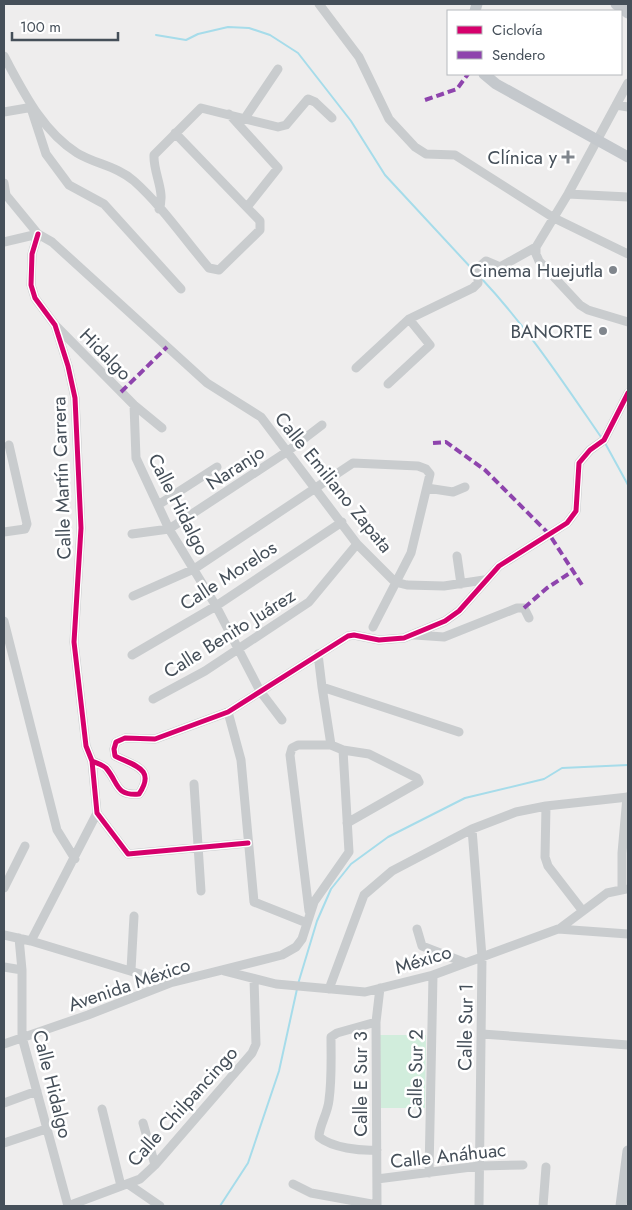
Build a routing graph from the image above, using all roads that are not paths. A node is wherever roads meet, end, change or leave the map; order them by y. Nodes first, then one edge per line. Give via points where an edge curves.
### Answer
1 (319, 4) edge
2 (616, 4) edge
3 (628, 13) edge
4 (4, 56) edge
5 (278, 69) dead end
6 (485, 75) edge
7 (628, 83) edge
8 (616, 105) junction
9 (33, 107) junction
10 (628, 107) edge
11 (4, 112) edge
12 (229, 114) junction
13 (245, 118) junction
14 (332, 118) dead end
15 (175, 133) junction
16 (597, 139) junction
17 (628, 157) edge
18 (4, 183) edge
19 (568, 194) junction
20 (628, 197) edge
21 (246, 207) junction
22 (159, 208) junction
23 (554, 218) junction
24 (38, 234) junction
25 (4, 242) edge
26 (536, 250) junction
27 (628, 254) edge
28 (181, 289) dead end
29 (409, 319) junction
30 (628, 322) edge
31 (55, 325) junction
32 (356, 368) dead end
33 (388, 384) dead end
34 (628, 393) edge
35 (134, 405) junction
36 (322, 425) dead end
37 (162, 428) dead end
38 (9, 445) dead end
39 (288, 452) junction
40 (217, 467) dead end
41 (465, 486) dead end
42 (427, 488) junction
43 (315, 490) junction
44 (158, 505) junction
45 (342, 522) junction
46 (169, 529) junction
47 (4, 532) edge
48 (132, 534) dead end
49 (357, 544) junction
50 (457, 556) dead end
51 (194, 570) junction
52 (484, 580) junction
53 (396, 582) junction
54 (462, 584) junction
55 (133, 596) dead end
56 (216, 606) junction
57 (529, 618) dead end
58 (4, 621) edge
59 (373, 627) dead end
60 (412, 635) junction
61 (236, 649) junction
62 (318, 654) junction
63 (132, 655) dead end
64 (322, 687) junction
65 (260, 691) junction
66 (153, 699) dead end
67 (228, 712) junction
68 (282, 720) dead end
69 (459, 732) dead end
70 (331, 745) junction
71 (343, 750) junction
72 (92, 761) junction
73 (194, 784) dead end
74 (628, 798) edge
75 (546, 806) junction
76 (97, 812) junction
77 (347, 823) junction
78 (472, 829) junction
79 (248, 843) junction
80 (25, 846) dead end
81 (197, 849) junction
82 (75, 859) junction
83 (4, 888) edge
84 (625, 889) edge
85 (201, 891) dead end
86 (582, 910) junction
87 (310, 911) junction
88 (134, 916) dead end
89 (307, 923) junction
90 (417, 929) dead end
91 (558, 929) junction
92 (628, 934) edge
93 (4, 935) edge
94 (19, 938) junction
95 (31, 941) junction
96 (482, 957) junction
97 (466, 963) junction
98 (4, 967) edge
99 (22, 970) junction
100 (130, 970) junction
101 (224, 971) junction
102 (433, 975) junction
103 (254, 980) junction
104 (170, 983) junction
105 (380, 988) junction
106 (325, 989) junction
107 (376, 1022) junction
108 (482, 1034) junction
109 (22, 1037) junction
110 (4, 1044) edge
111 (628, 1045) edge
112 (37, 1091) junction
113 (4, 1103) edge
114 (102, 1109) dead end
115 (143, 1123) dead end
116 (46, 1129) junction
117 (4, 1143) edge
118 (377, 1150) junction
119 (628, 1151) edge
120 (155, 1165) junction
121 (523, 1165) dead end
122 (479, 1166) junction
123 (546, 1167) dead end
124 (429, 1173) junction
125 (377, 1179) junction
126 (292, 1184) dead end
127 (124, 1185) junction
128 (68, 1206) edge
129 (160, 1206) edge
130 (377, 1206) edge
131 (479, 1206) edge
132 (542, 1206) edge
133 (621, 1206) edge

1 - 23 street via 359,57 389,119 415,147 426,154 454,155
2 - 3 main road
4 - 9 street
5 - 13 street
6 - 16 main road
7 - 8 street
8 - 10 street
8 - 16 street
9 - 11 street
9 - 22 street via 62,142 78,154 111,165 134,180
9 - 28 street via 46,154 69,185 104,204
12 - 13 street
12 - 15 street via 201,108
12 - 21 street via 278,168
13 - 14 street via 278,127 286,124 308,99
15 - 21 street
15 - 22 street via 154,154 153,166 163,200
16 - 17 main road
16 - 19 street
18 - 24 street, Calle Emiliano Zapata via 6,195
19 - 20 street
19 - 23 street
21 - 22 street via 260,221 260,230 219,270 208,268
23 - 26 street
23 - 27 street
24 - 25 street
24 - 31 street, Calle Martín Carrera via 32,254 31,285 35,298
24 - 39 street, Calle Emiliano Zapata via 52,242 207,383 261,417
26 - 29 street via 500,267 486,261 478,268 478,283 473,288
26 - 30 street via 539,261 580,305
29 - 32 street
29 - 33 street via 430,345
31 - 35 street, Hidalgo
31 - 72 street, Calle Martín Carrera via 75,398 81,528 74,642 86,746
34 - 52 street via 604,440 578,464 576,511 567,523 499,566
35 - 37 street, Hidalgo
35 - 44 street, Calle Hidalgo via 136,458
36 - 39 street, Naranjo
38 - 47 street via 27,524 25,529
39 - 43 street, Calle Emiliano Zapata
39 - 46 street, Naranjo
40 - 44 street
41 - 42 street via 453,492
42 - 43 street via 430,474 418,466 353,463
42 - 53 street via 411,553
43 - 45 street, Calle Emiliano Zapata
43 - 51 street
44 - 46 street, Calle Hidalgo
45 - 49 street, Calle Emiliano Zapata
45 - 56 street, Calle Morelos
46 - 48 street, Naranjo
46 - 51 street, Calle Hidalgo
49 - 53 street, Calle Emiliano Zapata
49 - 61 street, Calle Benito Juárez via 309,602
50 - 54 street
51 - 55 street
51 - 56 street, Calle Hidalgo
52 - 54 street
52 - 60 street via 459,611 445,621
53 - 54 street via 407,585
53 - 59 street
56 - 61 street, Calle Hidalgo
56 - 63 street, Calle Morelos
57 - 60 street via 524,608 517,608 444,637
58 - 82 street via 57,830
60 - 62 street via 379,640 348,636
61 - 65 street, Calle Hidalgo
61 - 66 street, Calle Benito Juárez via 205,671
62 - 64 street
62 - 65 street
64 - 69 street
64 - 70 street
65 - 67 street
65 - 68 street, Calle Hidalgo
67 - 72 street via 155,739 125,738 116,742 115,756 142,770 146,777 146,784 139,794 128,795 119,788 105,767
67 - 79 street via 241,760
70 - 71 street
70 - 87 street via 298,745 292,748 290,755
71 - 77 street
71 - 77 street via 369,754 411,774 418,782
72 - 76 street, Calle Martín Carrera
73 - 81 street
74 - 75 street
74 - 84 street via 622,853
75 - 78 street via 516,812
75 - 86 street via 545,857 548,866
76 - 81 street via 128,854
76 - 82 street
77 - 87 street via 349,852
78 - 96 street, Calle Sur 1
78 - 106 street via 392,871 364,895
79 - 81 street
79 - 89 street via 254,902
80 - 83 street
81 - 85 street
82 - 95 street
84 - 86 street via 607,893
86 - 91 street
87 - 89 street, Avenida México
88 - 100 street
89 - 101 street, Avenida México via 296,947 282,955
90 - 97 street via 422,946
91 - 92 street, México
91 - 96 street, México
93 - 94 street
94 - 95 street
94 - 99 street, Calle Hidalgo
95 - 100 street
96 - 97 street, México
96 - 108 street, Calle Sur 1
97 - 102 street, México
98 - 99 street
99 - 109 street, Calle Hidalgo
100 - 104 street
101 - 103 street, México
101 - 104 street, Avenida México
102 - 105 street, México
102 - 124 street, Calle Sur 2
103 - 106 street, México
103 - 120 street, Calle Chilpancingo via 256,1044 252,1053
104 - 109 street, Avenida México
105 - 106 street, México via 365,992
105 - 107 street, Calle E Sur 3
107 - 118 street, Calle E Sur 3
107 - 118 street via 331,1037 329,1100 319,1137 326,1142
108 - 111 street
108 - 122 street, Calle Sur 1
109 - 110 street, Avenida México
109 - 112 street, Calle Hidalgo
112 - 113 street
112 - 116 street, Calle Hidalgo
114 - 127 street
115 - 120 street
116 - 117 street
116 - 128 street, Calle Hidalgo
118 - 125 street, Calle E Sur 3
119 - 133 main road
120 - 127 street, Calle Chilpancingo via 140,1179
121 - 122 street, Calle Anáhuac
122 - 124 street, Calle Anáhuac
122 - 131 street, Calle Sur 1
123 - 132 street
124 - 125 street, Calle Anáhuac
125 - 130 street, Calle E Sur 3
126 - 130 street via 311,1193
127 - 128 street, Calle Chilpancingo
127 - 129 street

